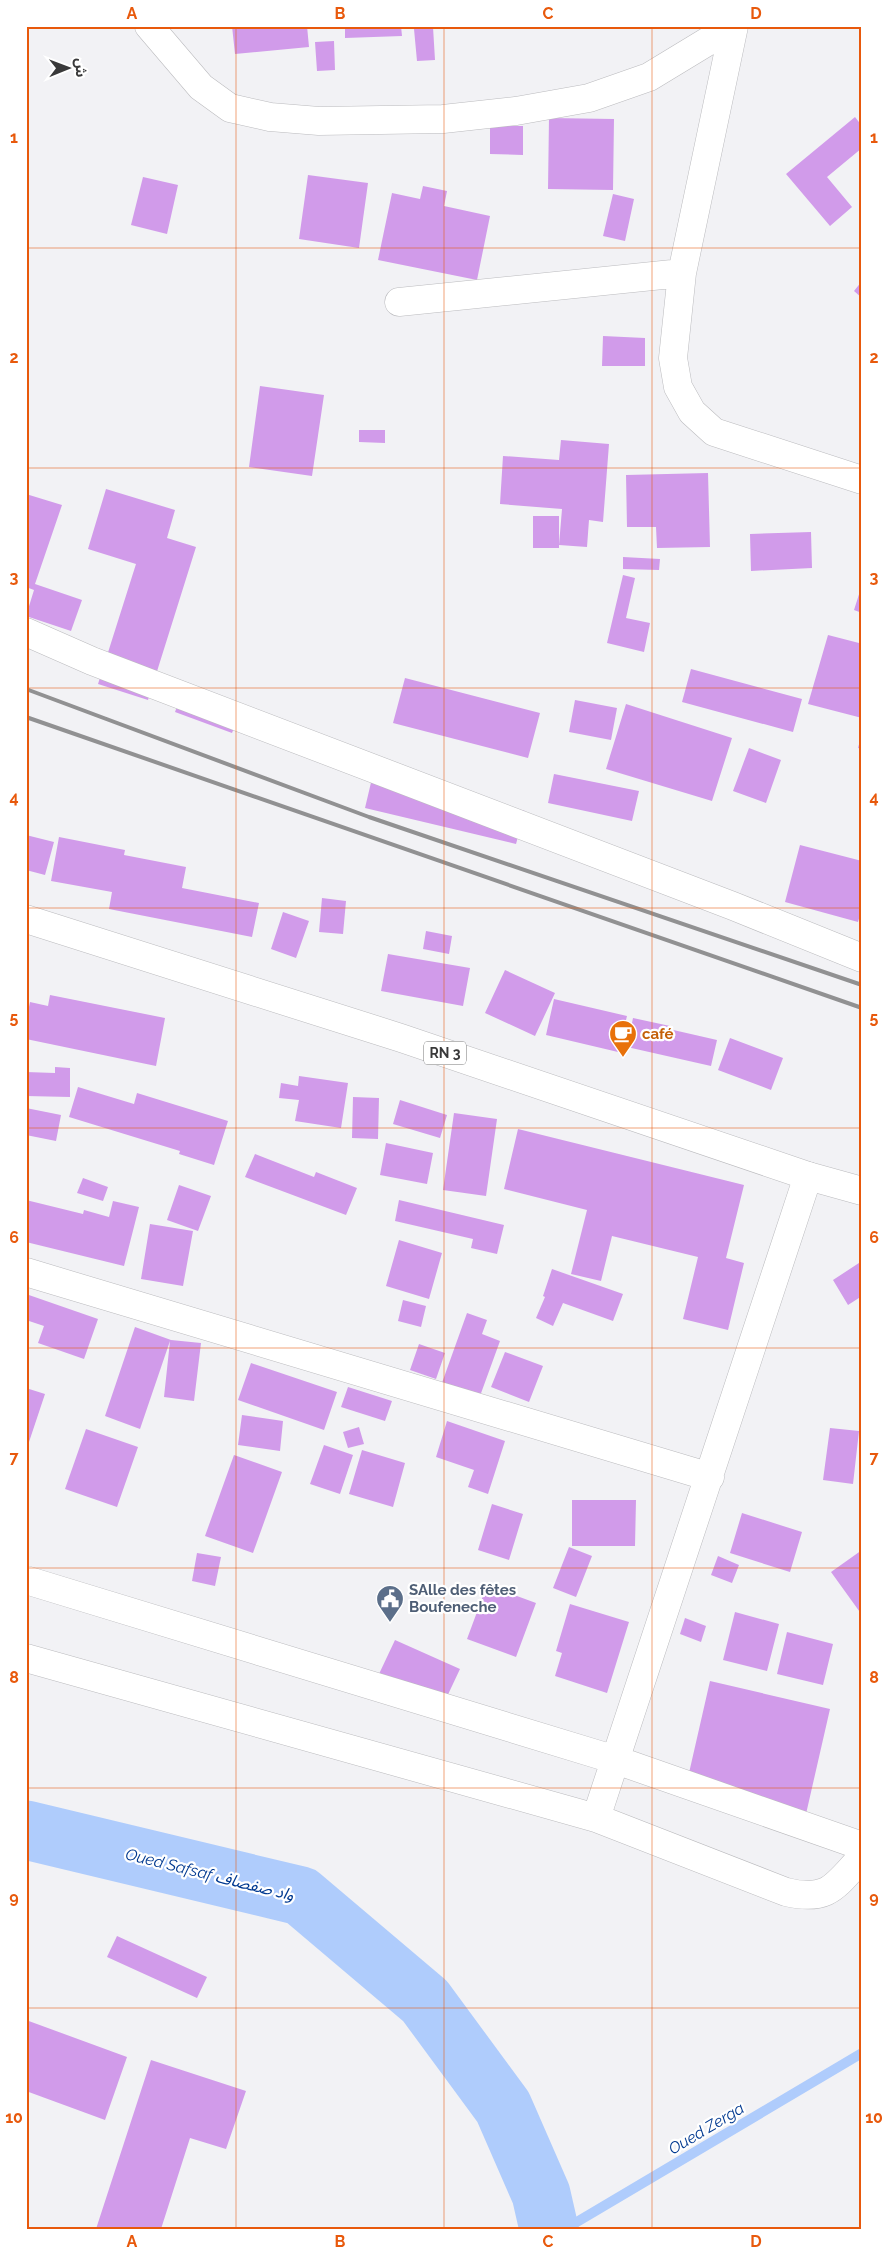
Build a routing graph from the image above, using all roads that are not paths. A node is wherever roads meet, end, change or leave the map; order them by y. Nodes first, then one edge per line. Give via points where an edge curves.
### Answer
1 (149, 26) edge
2 (734, 26) edge
3 (682, 273) junction
4 (399, 302) dead end
5 (862, 480) edge
6 (26, 632) edge
7 (26, 919) edge
8 (862, 958) edge
9 (808, 1176) junction
10 (862, 1191) edge
11 (26, 1272) edge
12 (710, 1476) junction
13 (26, 1580) edge
14 (26, 1658) edge
15 (616, 1760) junction
16 (596, 1818) junction
17 (862, 1846) edge
18 (862, 1857) edge

1 - 2 street via 201,87 230,108 270,116 319,120 443,119 589,98 649,77
2 - 3 street
3 - 4 street
3 - 5 street via 673,358 678,387 692,412 714,432
6 - 8 street via 92,661 724,902
7 - 9 street, RN 3 via 401,1038
9 - 10 street, RN 3
9 - 12 street
11 - 12 street
12 - 15 street
13 - 15 street
14 - 16 street
15 - 16 street
15 - 17 street
16 - 18 street via 786,1892 804,1896 831,1891

